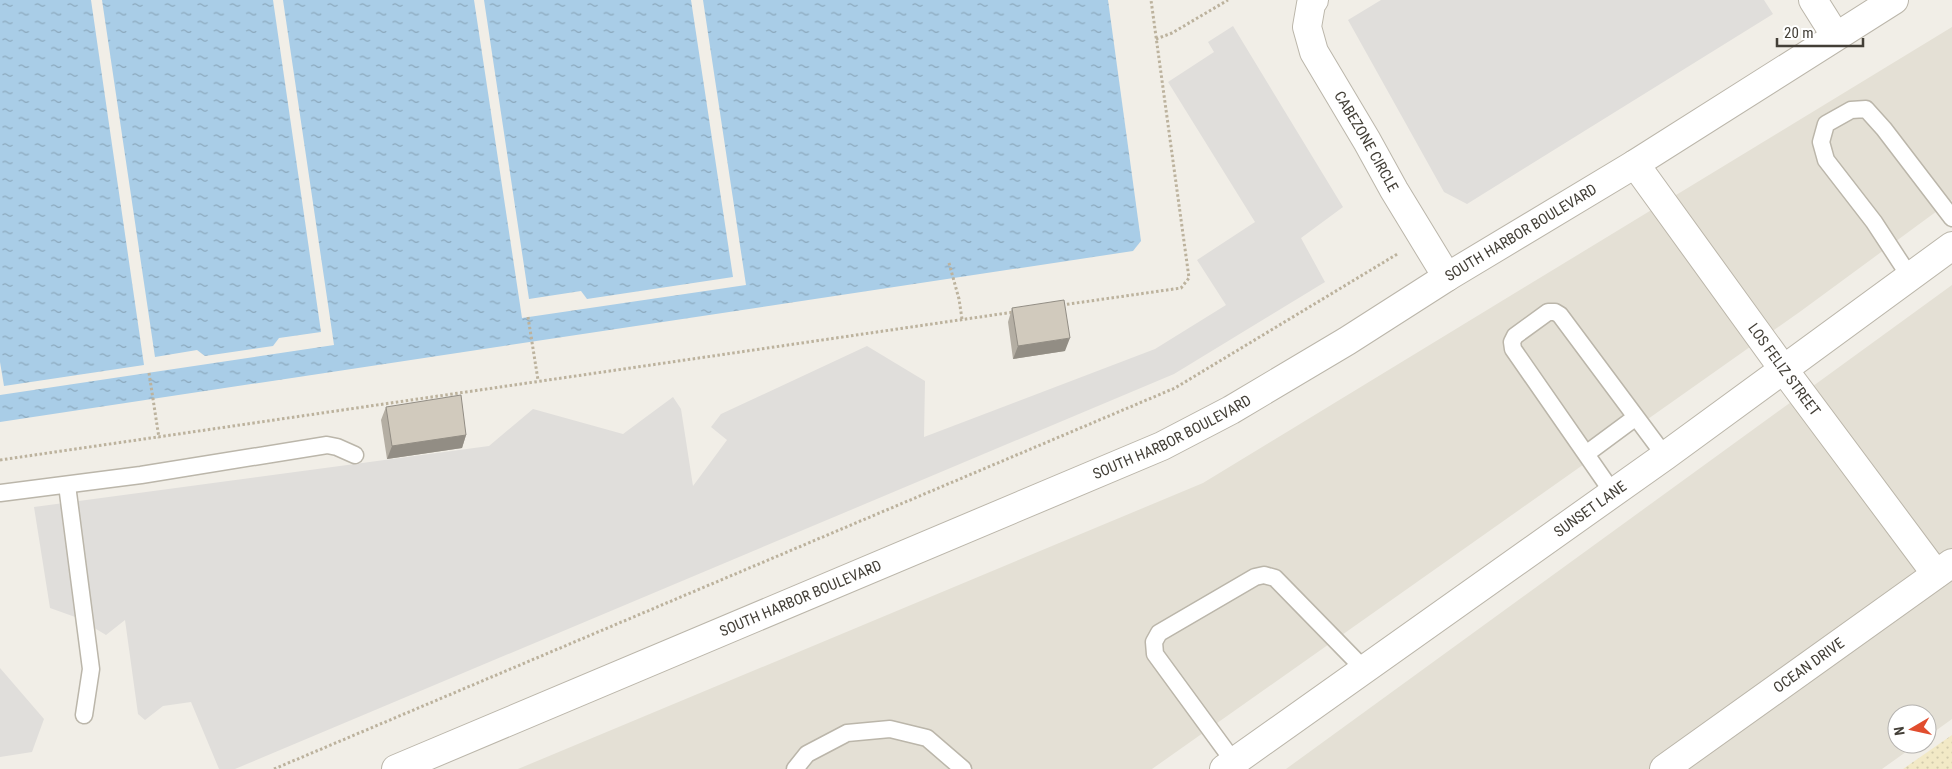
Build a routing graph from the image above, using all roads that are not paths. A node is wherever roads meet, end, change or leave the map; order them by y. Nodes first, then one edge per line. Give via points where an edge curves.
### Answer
1 (1314, 0) edge
2 (1813, 0) edge
3 (1894, 0) edge
4 (1836, 35) junction
5 (1634, 164) junction
6 (1952, 218) edge
7 (1952, 246) edge
8 (1910, 276) junction
9 (1447, 277) junction
10 (1784, 370) junction
11 (1636, 417) junction
12 (1586, 454) junction
13 (355, 455) dead end
14 (1665, 456) junction
15 (67, 485) junction
16 (0, 493) edge
17 (1613, 493) junction
18 (1944, 568) edge
19 (1364, 669) junction
20 (84, 715) dead end
21 (1229, 765) edge
22 (396, 769) edge
23 (795, 769) edge
24 (963, 769) edge
25 (1664, 769) edge

1 - 9 street, CABEZONE CIRCLE via 1307,27 1314,52
2 - 4 street
3 - 4 street, SOUTH HARBOR BOULEVARD
4 - 5 street, SOUTH HARBOR BOULEVARD
5 - 9 street, SOUTH HARBOR BOULEVARD
5 - 10 street, LOS FELIZ STREET
6 - 8 lane via 1866,109 1851,110 1826,124 1821,142 1826,160 1874,222
7 - 8 street, SUNSET LANE
8 - 10 street, SUNSET LANE
9 - 22 street, SOUTH HARBOR BOULEVARD via 1240,406 1162,446
10 - 14 street, SUNSET LANE
10 - 18 street, LOS FELIZ STREET
11 - 12 lane
11 - 12 lane via 1560,315 1548,312 1515,336 1513,349
11 - 14 lane
12 - 17 lane
13 - 15 lane via 328,445
14 - 17 street, SUNSET LANE
15 - 16 lane
15 - 20 lane via 91,669
17 - 19 street, SUNSET LANE
18 - 25 street, OCEAN DRIVE
19 - 21 street, SUNSET LANE
19 - 21 lane via 1275,578 1264,575 1255,577 1159,633 1154,642 1155,654
23 - 24 lane via 807,754 847,733 890,729 927,738

